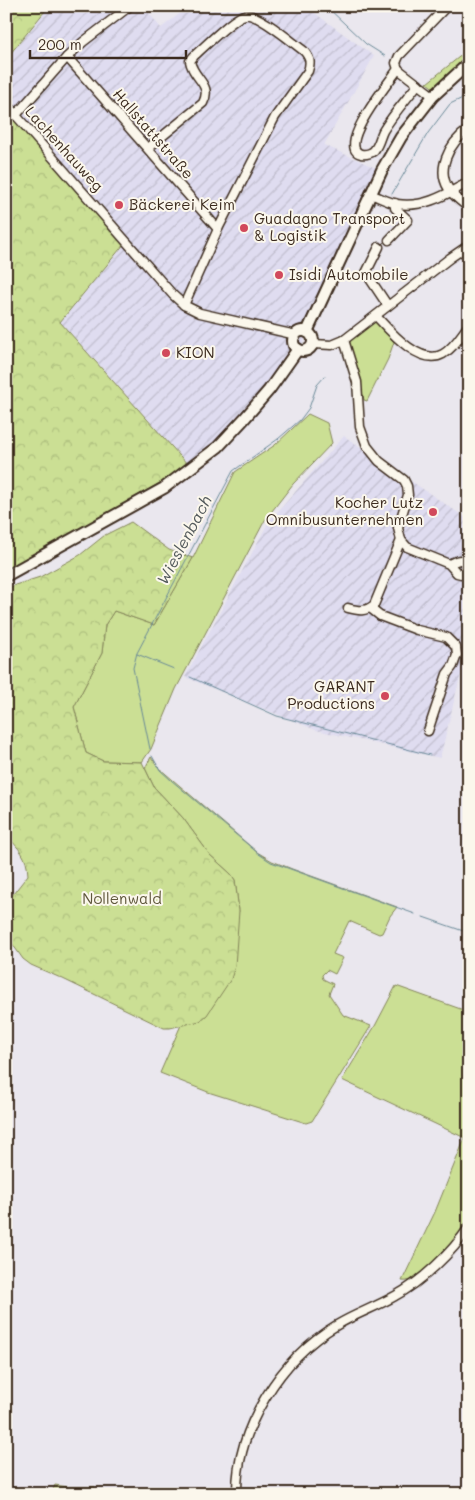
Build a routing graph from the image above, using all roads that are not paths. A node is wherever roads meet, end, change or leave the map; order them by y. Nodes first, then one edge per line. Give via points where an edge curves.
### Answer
1 (130, 6) edge
2 (446, 6) edge
3 (67, 57) junction
4 (469, 63) edge
5 (398, 69) junction
6 (418, 84) junction
7 (433, 96) junction
8 (6, 104) edge
9 (16, 115) junction
10 (469, 130) edge
11 (148, 148) junction
12 (469, 182) edge
13 (451, 192) junction
14 (370, 194) junction
15 (395, 203) junction
16 (469, 208) edge
17 (218, 229) junction
18 (389, 240) dead end
19 (469, 245) edge
20 (379, 247) dead end
21 (184, 305) junction
22 (388, 306) junction
23 (376, 316) junction
24 (469, 325) edge
25 (307, 332) junction
26 (296, 334) junction
27 (344, 340) junction
28 (313, 344) junction
29 (335, 345) junction
30 (298, 349) junction
31 (350, 363) junction
32 (401, 540) junction
33 (449, 564) dead end
34 (6, 576) edge
35 (348, 608) dead end
36 (370, 608) junction
37 (428, 732) dead end
38 (469, 1227) edge
39 (237, 1494) edge

1 - 3 street
2 - 5 street via 399,56
3 - 9 street
3 - 11 street, Hallstattstraße
4 - 7 main road
5 - 6 street
5 - 6 street via 366,114 354,140 356,150 361,154 375,150 388,125
6 - 7 street
7 - 14 main road via 401,137
8 - 9 street, Lachenhauweg
9 - 21 street, Lachenhauweg
10 - 13 street via 446,157 444,179
11 - 17 street, Hallstattstraße
11 - 17 street via 203,102 206,90 191,69 190,61 236,19 245,15 256,16 304,51 311,63 308,71 275,117
12 - 13 street
13 - 15 street via 437,200
13 - 16 street
14 - 15 street
14 - 25 main road
15 - 18 street via 395,208 408,220
17 - 21 street
19 - 22 street
20 - 22 street via 366,273
21 - 26 street, Lachenhauweg via 200,313
22 - 23 street
23 - 24 street via 400,340 426,357 442,355
23 - 27 street
25 - 26 main road
25 - 28 main road via 312,336
26 - 30 main road via 294,341
27 - 29 street
27 - 31 street
28 - 29 street
28 - 30 main road via 306,350
29 - 31 street
30 - 34 main road via 269,390 218,447 164,488
31 - 32 street via 357,382 360,426 367,446 407,486 408,495 398,528
32 - 33 street via 407,547
32 - 36 street via 380,594
35 - 36 street via 360,611
36 - 37 street via 380,616 417,630 446,636 456,647 455,660 447,674
38 - 39 street via 419,1280 335,1326 295,1357 258,1411 243,1450

